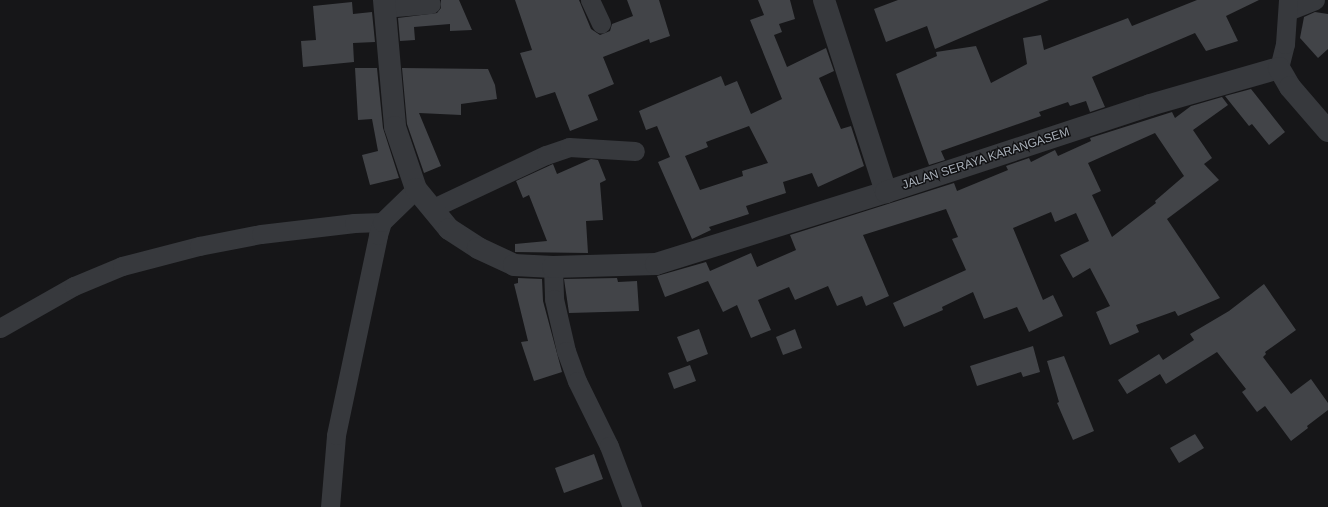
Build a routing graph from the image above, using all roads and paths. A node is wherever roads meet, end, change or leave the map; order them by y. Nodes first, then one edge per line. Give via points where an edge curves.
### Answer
1 (590, 0) edge
2 (824, 0) edge
3 (1315, 0) edge
4 (384, 4) edge
5 (431, 4) dead end
6 (1288, 6) edge
7 (601, 24) dead end
8 (1279, 68) junction
9 (1328, 131) edge
10 (635, 151) dead end
11 (416, 189) junction
12 (886, 192) junction
13 (431, 208) junction
14 (382, 222) junction
15 (553, 267) junction
16 (0, 328) edge
17 (330, 507) edge
18 (632, 507) edge

1 - 7 street
2 - 12 street, JALAN SERAYA KARANGASEM
3 - 6 street
4 - 5 street
4 - 11 street via 395,127
6 - 8 street
8 - 9 street via 1290,87
8 - 12 street, JALAN SERAYA KARANGASEM via 1150,105
10 - 13 street via 569,147
11 - 13 street
11 - 14 street
12 - 15 street via 656,264
13 - 15 street via 449,229 478,248 514,265
14 - 16 street via 261,234 199,246 122,266 74,286
14 - 17 street via 336,435
15 - 18 street via 554,299 566,351 577,381 610,446

